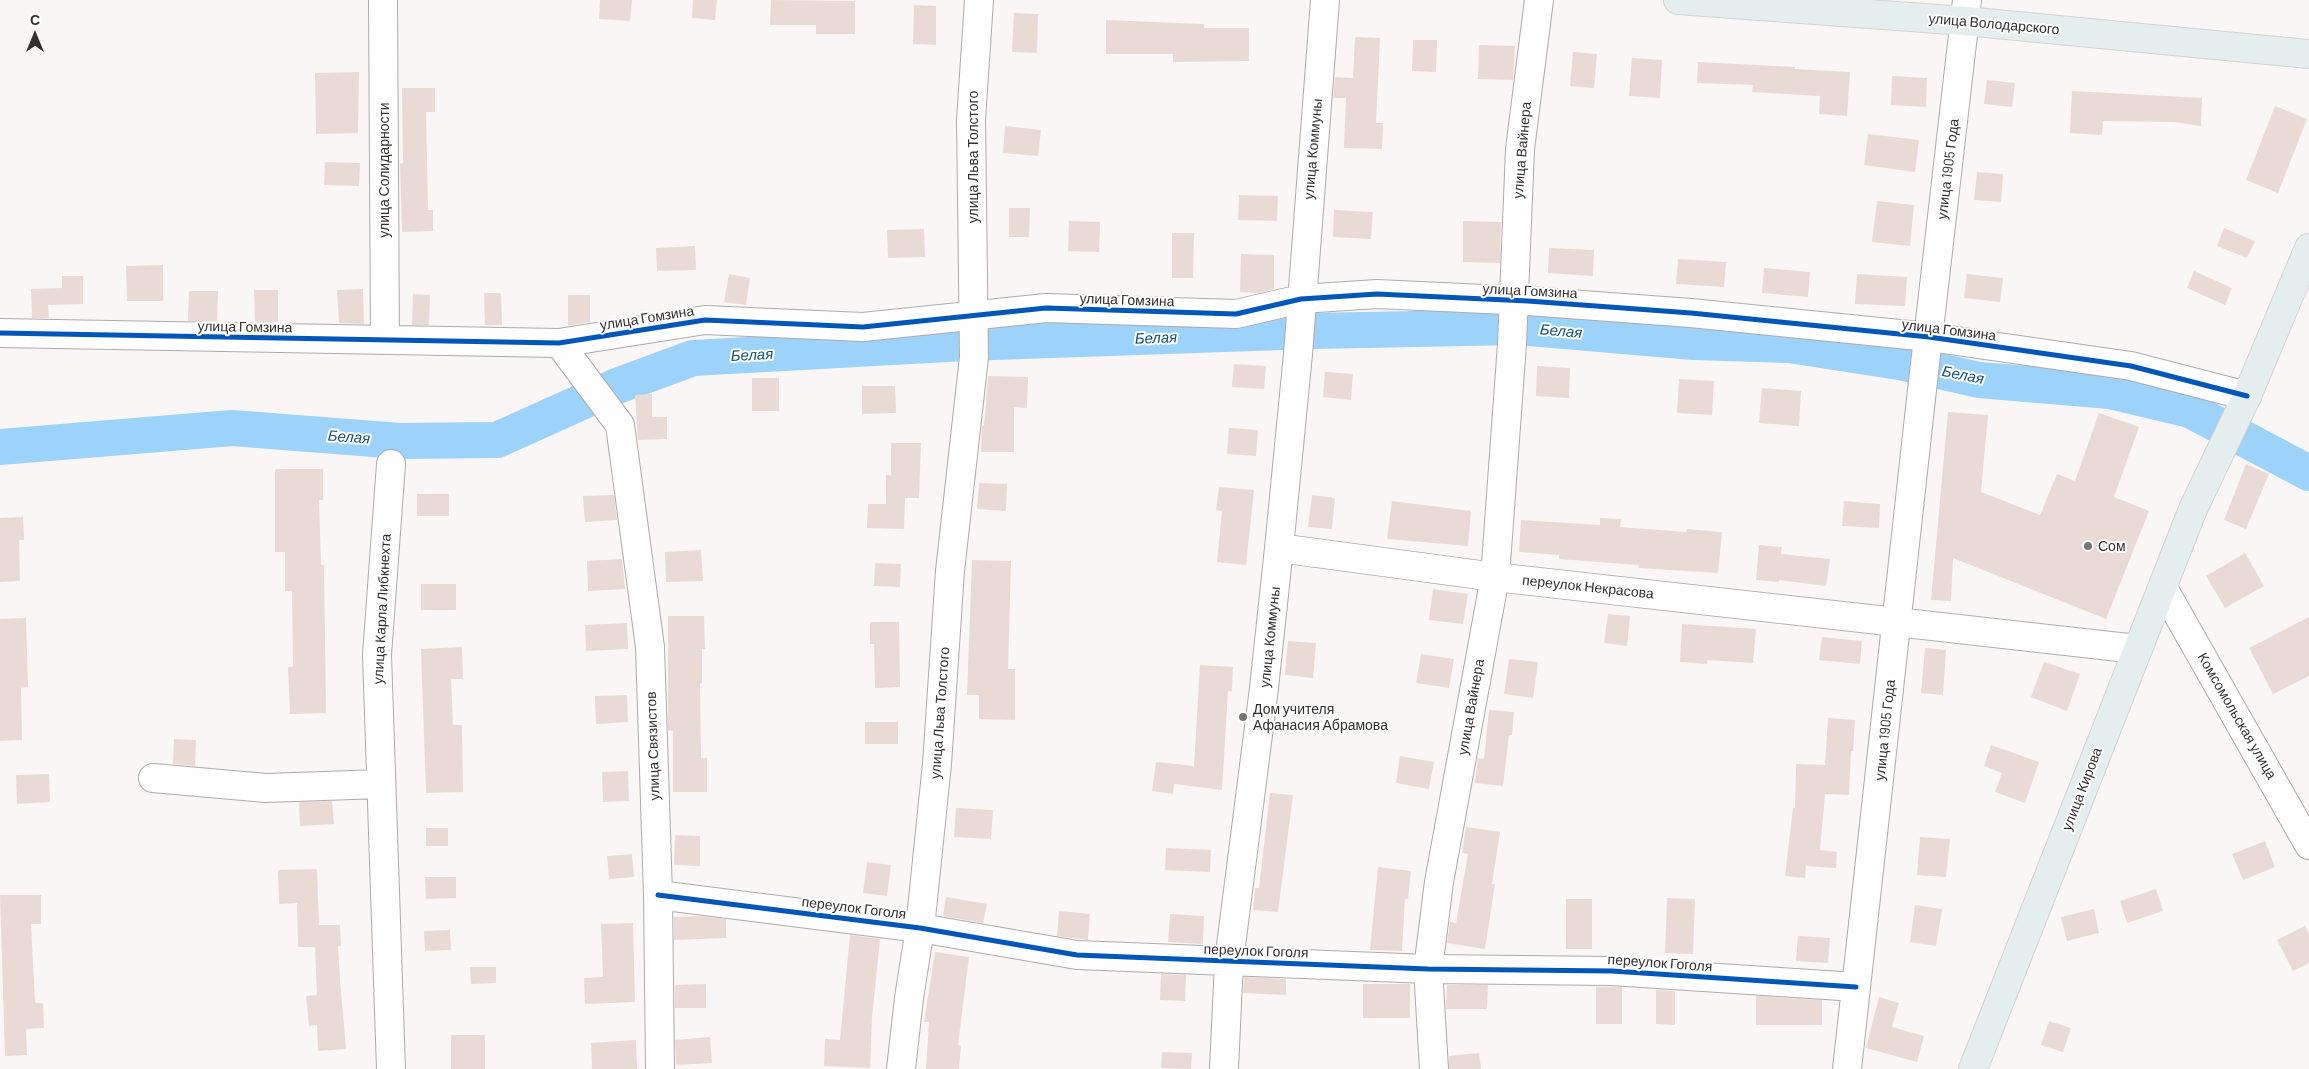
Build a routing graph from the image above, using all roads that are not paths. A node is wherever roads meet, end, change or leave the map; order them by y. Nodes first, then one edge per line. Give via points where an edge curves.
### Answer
1 (383, 0) edge
2 (979, 0) edge
3 (1325, 0) edge
4 (1540, 0) edge
5 (1678, 0) edge
6 (1966, 10) edge
7 (2309, 54) edge
8 (2309, 248) edge
9 (1301, 299) junction
10 (1514, 300) junction
11 (974, 314) junction
12 (0, 333) edge
13 (1929, 337) junction
14 (385, 340) junction
15 (559, 343) junction
16 (2247, 396) junction
17 (391, 464) dead end
18 (1280, 548) junction
19 (1495, 577) junction
20 (2164, 588) junction
21 (1897, 622) junction
22 (2137, 649) junction
23 (153, 778) dead end
24 (381, 784) junction
25 (2301, 812) edge
26 (2309, 845) edge
27 (658, 895) junction
28 (920, 928) junction
29 (1229, 961) junction
30 (1428, 969) junction
31 (1856, 987) junction
32 (391, 1069) edge
33 (660, 1069) edge
34 (901, 1069) edge
35 (1224, 1069) edge
36 (1434, 1069) edge
37 (1847, 1069) edge
38 (1973, 1069) edge

1 - 14 street, улица Солидарности
2 - 11 street, улица Льва Толстого via 971,120
3 - 9 street, улица Коммуны
4 - 10 street, улица Вайнера via 1520,149
5 - 6 main road, улица Володарского
6 - 7 main road, улица Володарского
6 - 13 street, улица 1905 Года
8 - 16 main road, улица Кирова
9 - 10 street, улица Гомзина via 1376,294
9 - 11 street, улица Гомзина via 1236,314 1046,308
9 - 18 street, улица Коммуны
10 - 13 street, улица Гомзина via 1690,313
10 - 19 street, улица Вайнера
11 - 15 street, улица Гомзина via 863,327 705,320
11 - 28 street, улица Льва Толстого via 974,357 950,571 937,764
12 - 14 street, улица Гомзина
13 - 16 street, улица Гомзина via 2131,366
13 - 21 street, улица 1905 Года
14 - 15 street, улица Гомзина
15 - 27 street, улица Связистов via 620,425 650,646
16 - 20 main road, улица Кирова via 2193,509
17 - 24 street, улица Карла Либкнехта via 376,655
18 - 19 street, переулок Некрасова
18 - 29 street, улица Коммуны
19 - 21 street, переулок Некрасова
19 - 30 street, улица Вайнера via 1439,882
20 - 22 main road, улица Кирова
20 - 25 street, Комсомольская улица
21 - 22 street, переулок Некрасова
21 - 31 street, улица 1905 Года
22 - 38 main road, улица Кирова
23 - 24 street via 266,788
24 - 32 street, улица Карла Либкнехта
25 - 26 street, Комсомольская улица
27 - 28 street, переулок Гоголя
27 - 33 street, улица Связистов
28 - 29 street, переулок Гоголя via 1077,955
28 - 34 street, улица Льва Толстого
29 - 30 street, переулок Гоголя
29 - 35 street, улица Коммуны
30 - 31 street, переулок Гоголя via 1612,971
30 - 36 street, улица Вайнера
31 - 37 street, улица 1905 Года

